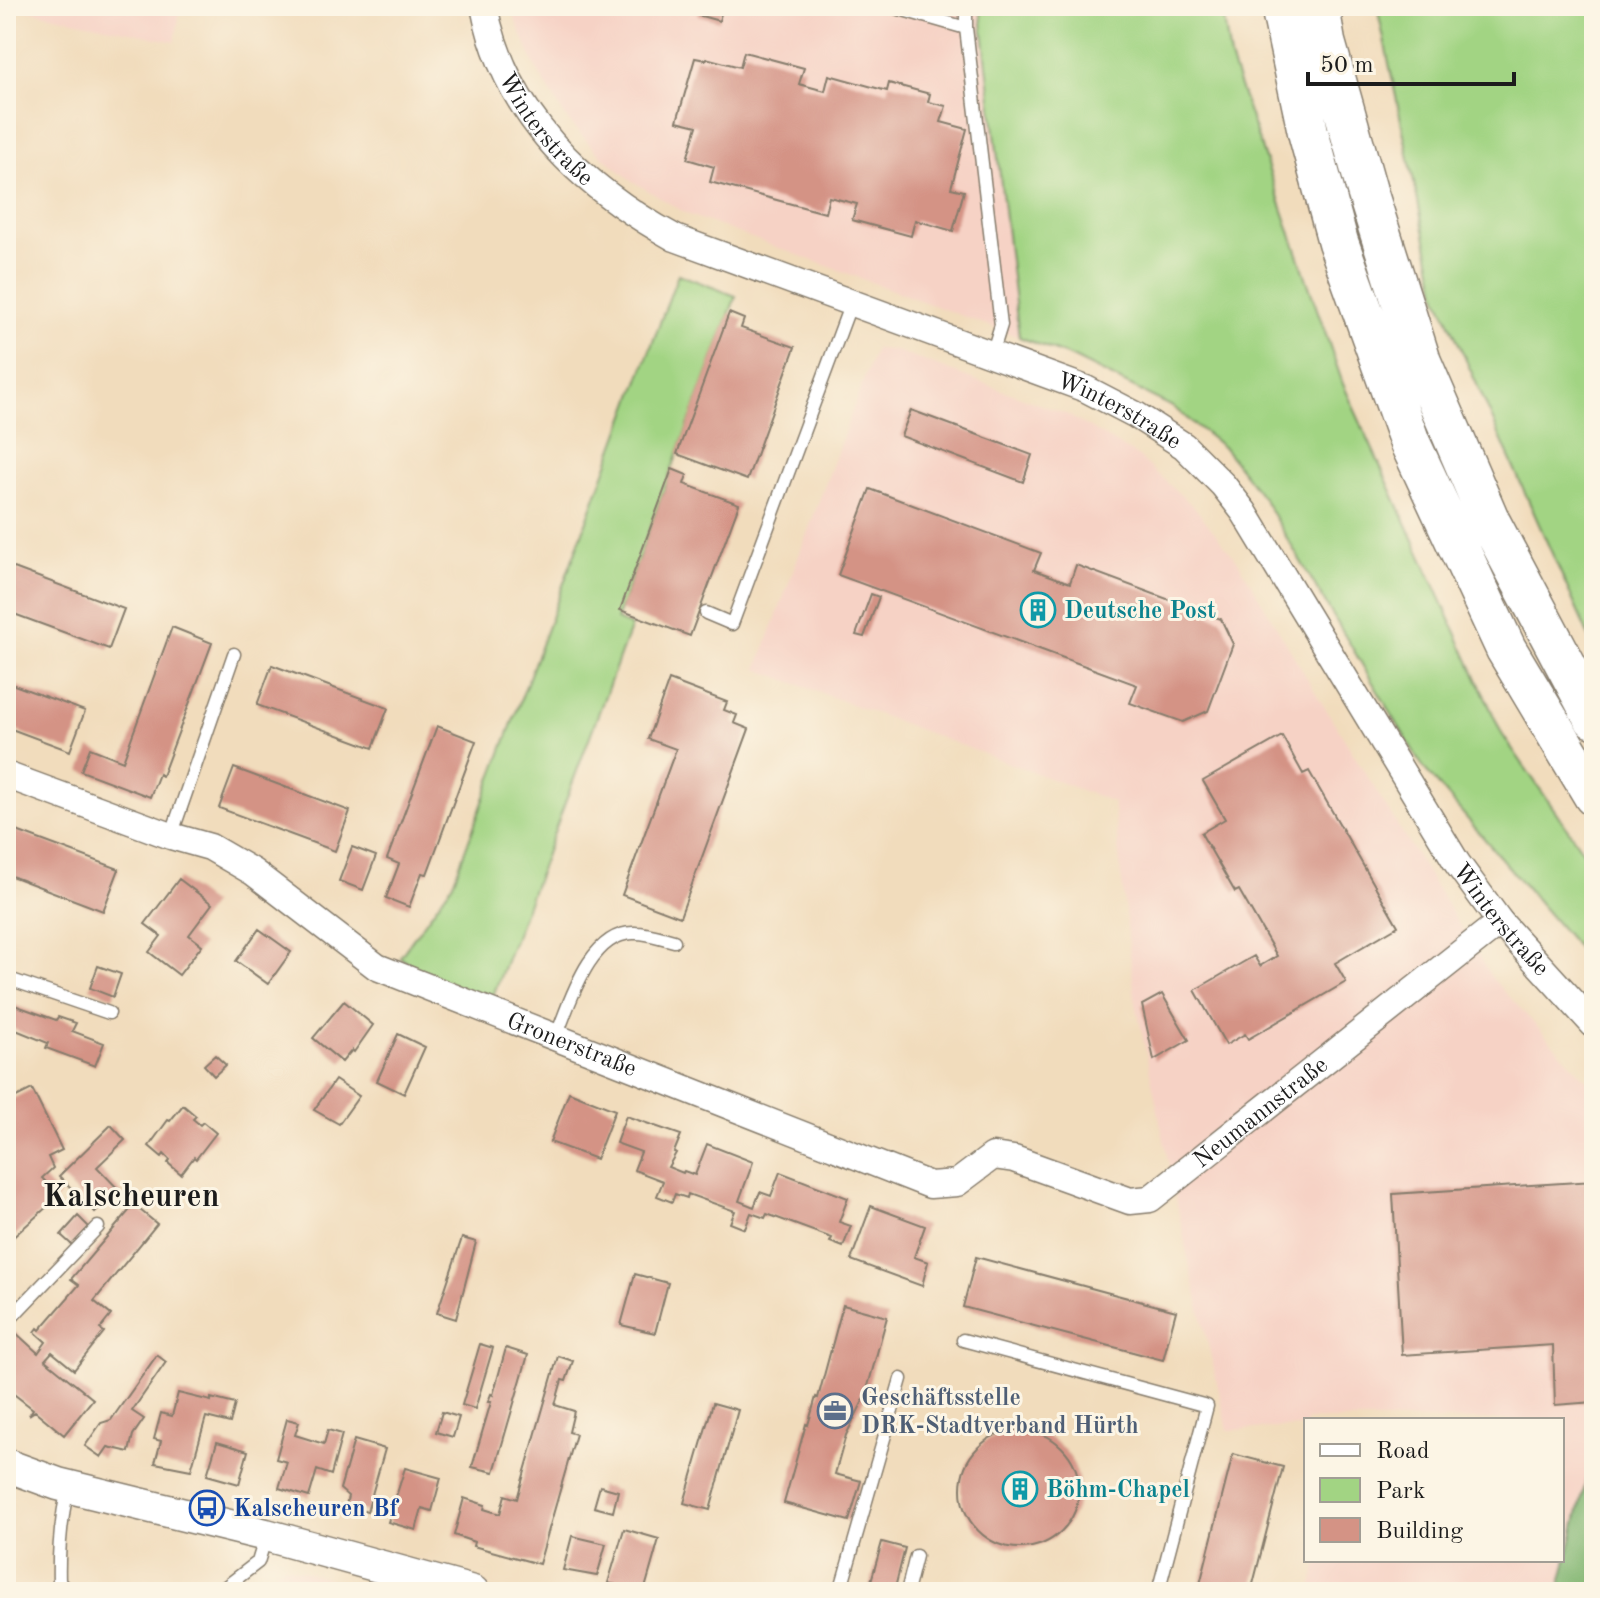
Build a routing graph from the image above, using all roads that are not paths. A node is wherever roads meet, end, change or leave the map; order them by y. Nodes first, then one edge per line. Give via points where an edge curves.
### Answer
1 (484, 6) edge
2 (889, 6) edge
3 (966, 6) edge
4 (1281, 6) edge
5 (1319, 6) edge
6 (966, 28) junction
7 (851, 303) junction
8 (992, 354) junction
9 (706, 613) dead end
10 (234, 654) dead end
11 (1594, 718) edge
12 (6, 775) edge
13 (1594, 796) edge
14 (171, 836) junction
15 (1500, 922) junction
16 (674, 941) dead end
17 (6, 978) edge
18 (109, 1013) dead end
19 (1594, 1025) edge
20 (556, 1037) junction
21 (993, 1156) joint
22 (98, 1227) dead end
23 (6, 1323) edge
24 (963, 1340) dead end
25 (901, 1379) dead end
26 (6, 1465) edge
27 (63, 1485) junction
28 (266, 1535) junction
29 (916, 1556) dead end
30 (69, 1592) edge
31 (219, 1592) edge
32 (473, 1592) edge
33 (840, 1592) edge
34 (907, 1592) edge
35 (1158, 1592) edge

1 - 7 street, Winterstraße via 501,65 543,135 614,201 675,238
2 - 6 lane
3 - 6 lane
4 - 13 main road via 1338,242 1410,443 1506,649
5 - 11 main road via 1367,191 1421,362 1490,522
6 - 8 lane via 1001,325
7 - 8 street, Winterstraße
7 - 9 lane via 732,624
8 - 15 street, Winterstraße via 1086,389 1136,415 1184,446 1223,485 1457,863
10 - 14 lane
12 - 14 street, Gronerstraße
14 - 20 street, Gronerstraße via 210,847 253,872 377,967
15 - 19 street, Winterstraße
15 - 21 street, Neumannstraße via 1150,1199 1130,1201
16 - 20 lane via 635,932 616,936 597,950
17 - 18 lane
20 - 21 street, Gronerstraße via 930,1185 957,1183
22 - 23 lane
24 - 35 lane via 1207,1406
25 - 33 lane
26 - 27 street
27 - 28 street
27 - 30 lane via 59,1582
28 - 31 lane via 258,1562
28 - 32 street
29 - 34 lane

